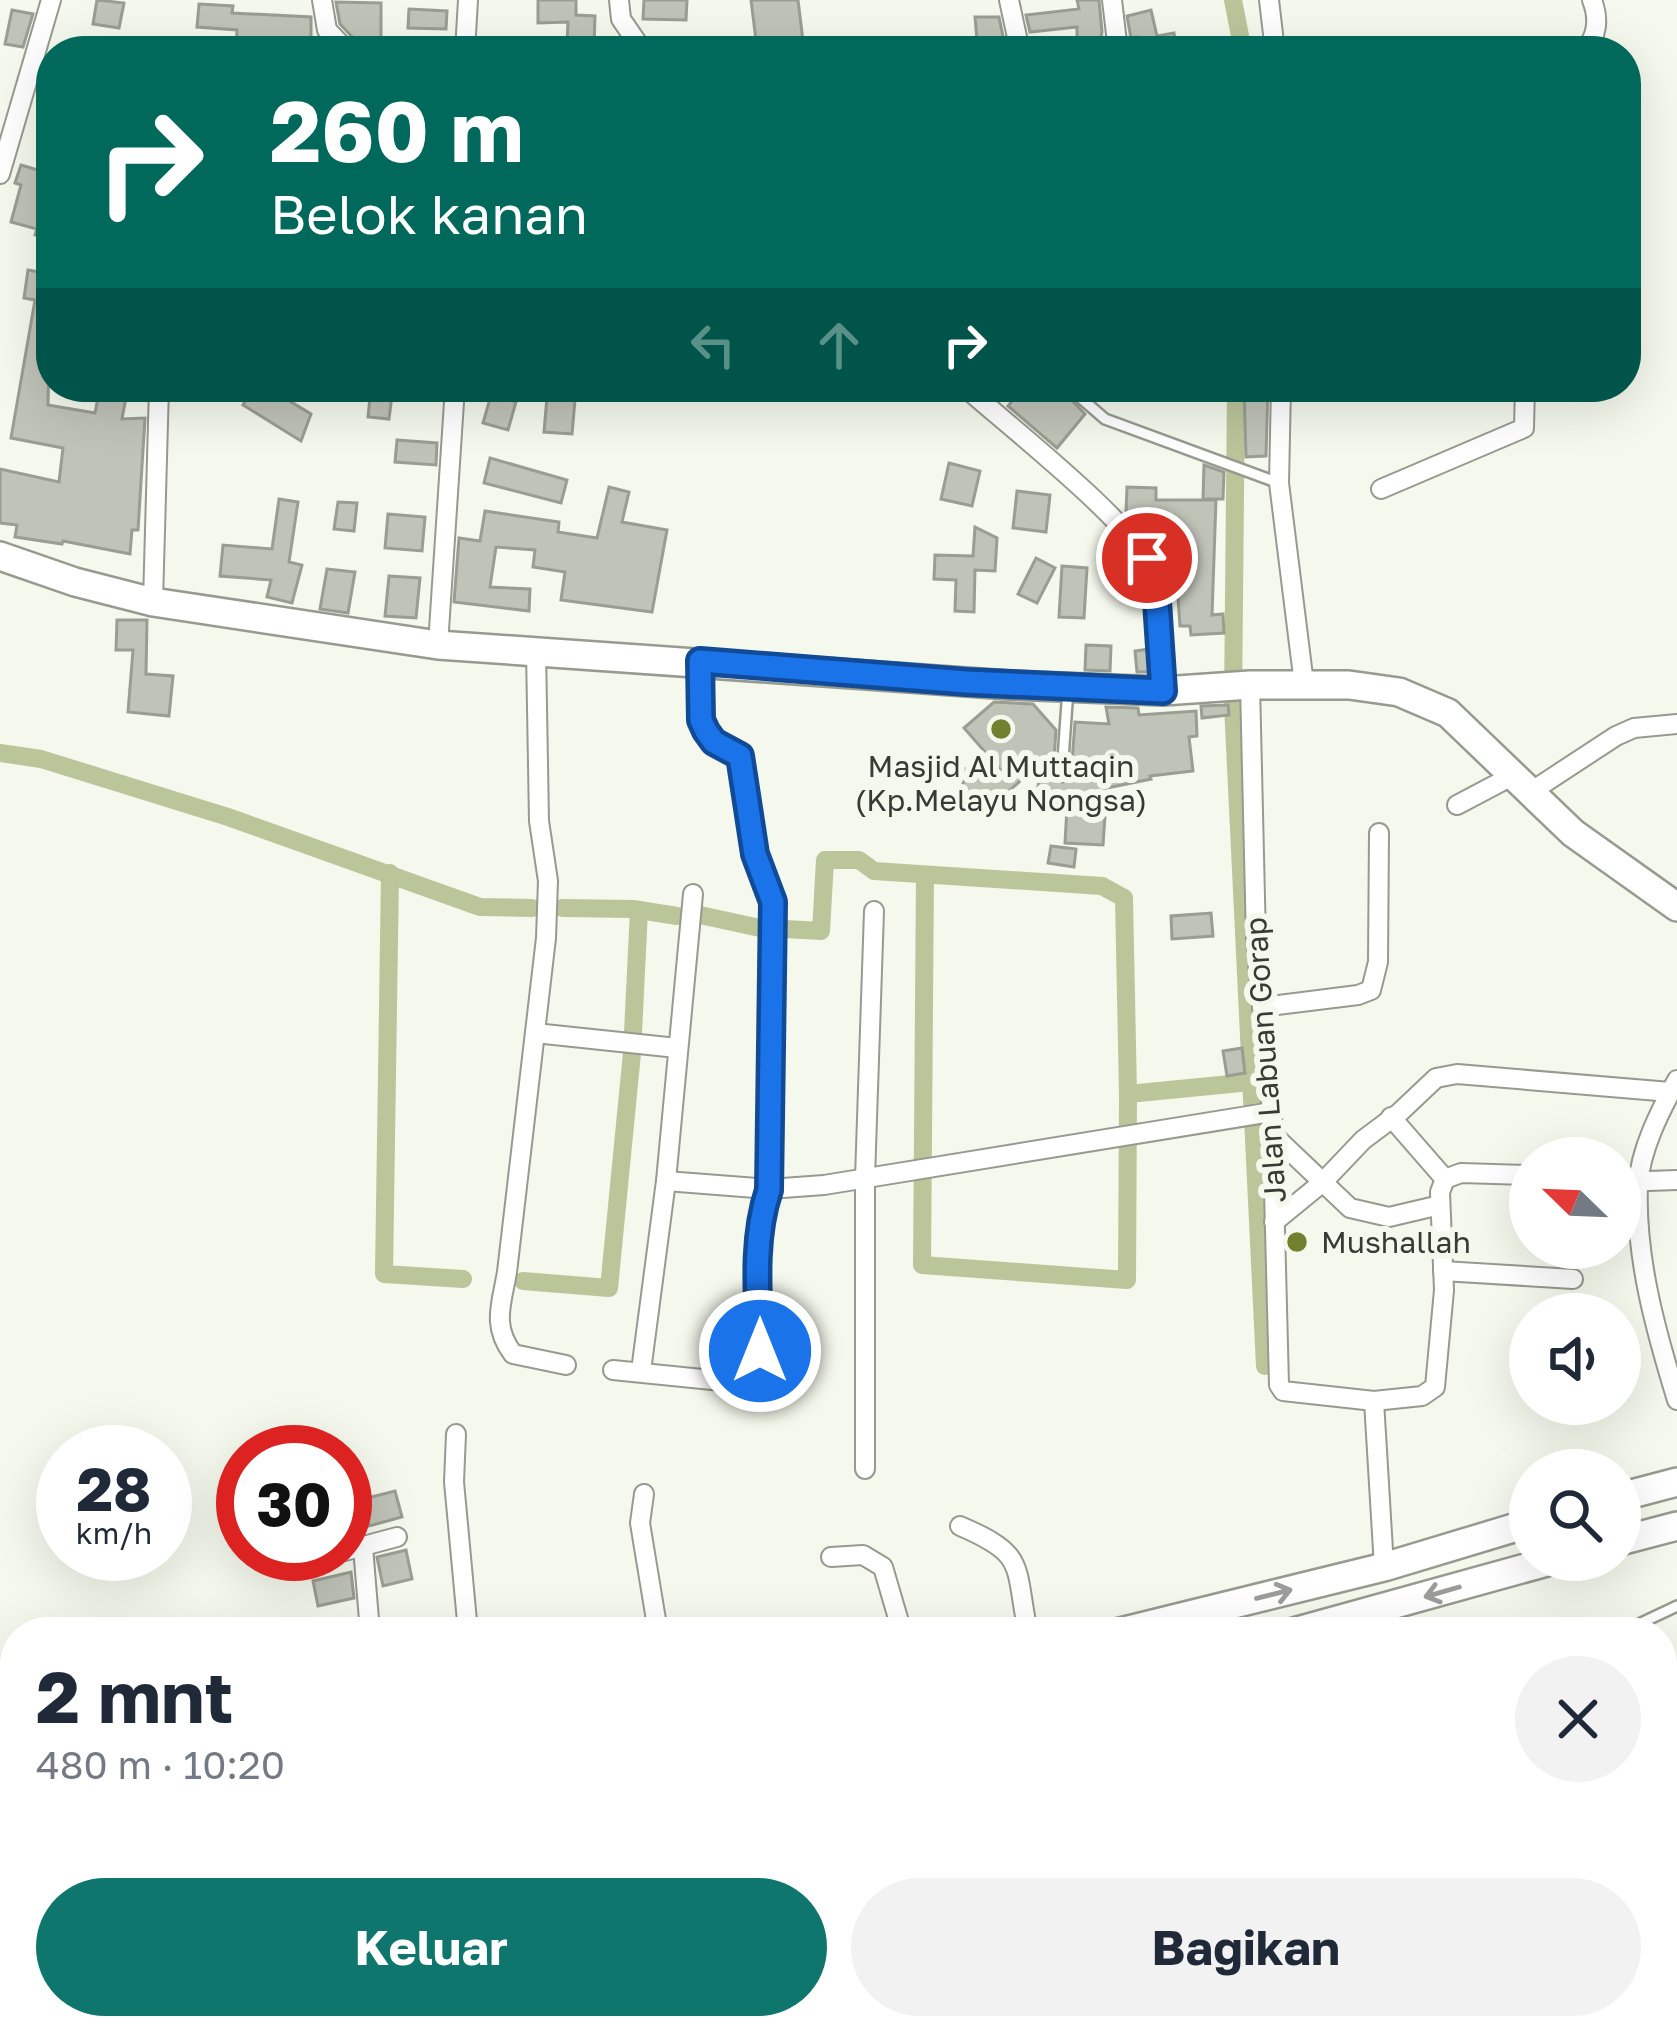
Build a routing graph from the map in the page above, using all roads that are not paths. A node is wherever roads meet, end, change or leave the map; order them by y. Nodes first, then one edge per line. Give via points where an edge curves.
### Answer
1 (50, 0) edge
2 (322, 0) edge
3 (469, 0) edge
4 (619, 0) edge
5 (1009, 0) edge
6 (1112, 0) edge
7 (1269, 0) edge
8 (1592, 0) edge
9 (40, 36) edge
10 (332, 36) edge
11 (466, 36) edge
12 (633, 36) edge
13 (1017, 36) edge
14 (1116, 36) edge
15 (1273, 36) edge
16 (1594, 36) edge
17 (36, 49) edge
18 (0, 174) edge
19 (159, 402) edge
20 (454, 402) edge
21 (981, 402) edge
22 (1085, 402) edge
23 (1281, 402) edge
24 (1525, 402) edge
25 (1280, 483) junction
26 (1381, 489) dead end
27 (0, 556) edge
28 (153, 602) junction
29 (438, 645) junction
30 (536, 650) junction
31 (700, 661) junction
32 (1304, 685) junction
33 (1246, 686) junction
34 (1069, 687) junction
35 (1163, 691) junction
36 (1677, 724) edge
37 (1062, 773) dead end
38 (1520, 785) junction
39 (1457, 805) dead end
40 (1379, 833) dead end
41 (693, 894) dead end
42 (1677, 907) edge
43 (874, 910) dead end
44 (1262, 1007) junction
45 (535, 1033) junction
46 (677, 1048) junction
47 (1674, 1086) edge
48 (1259, 1115) junction
49 (1391, 1117) junction
50 (1272, 1134) junction
51 (1641, 1161) edge
52 (1509, 1174) edge
53 (866, 1178) junction
54 (1445, 1179) junction
55 (1677, 1180) edge
56 (666, 1181) junction
57 (1323, 1182) junction
58 (1641, 1182) edge
59 (769, 1190) junction
60 (1440, 1205) junction
61 (1274, 1222) junction
62 (1641, 1254) edge
63 (1443, 1271) junction
64 (1573, 1279) dead end
65 (566, 1365) dead end
66 (613, 1370) dead end
67 (641, 1371) junction
68 (760, 1374) dead end
69 (722, 1381) dead end
70 (1677, 1400) edge
71 (1373, 1401) junction
72 (456, 1434) dead end
73 (865, 1469) dead end
74 (1677, 1482) edge
75 (1641, 1491) edge
76 (644, 1494) dead end
77 (960, 1526) dead end
78 (1677, 1526) edge
79 (1509, 1529) edge
80 (1641, 1535) edge
81 (397, 1537) dead end
82 (372, 1544) edge
83 (831, 1557) dead end
84 (1384, 1567) junction
85 (1509, 1572) edge
86 (360, 1581) edge
87 (367, 1617) edge
88 (467, 1617) edge
89 (656, 1617) edge
90 (898, 1617) edge
91 (1025, 1617) edge
92 (1181, 1617) edge
93 (1348, 1617) edge

1 - 9 street
2 - 10 street
3 - 11 street
4 - 12 street
5 - 13 street
6 - 14 street
7 - 15 street
8 - 16 street
17 - 18 street
19 - 28 street
20 - 29 street
21 - 35 street via 1147,558
22 - 25 lane via 1105,419
23 - 25 street
24 - 26 street via 1524,428
25 - 32 street
27 - 28 street
28 - 29 street
29 - 30 street
30 - 31 street
30 - 45 street via 538,821 548,881
31 - 34 street
31 - 59 street via 701,720 714,742 740,756 755,854 773,902
32 - 33 street
32 - 38 street via 1424,700 1471,732
33 - 35 street
33 - 44 street, Jalan Labuan Gorap
34 - 35 street
34 - 37 lane
36 - 38 street via 1634,728
38 - 39 street
38 - 42 street
40 - 44 street via 1371,990
41 - 46 street
43 - 53 street
44 - 48 street, Jalan Labuan Gorap
45 - 46 street
45 - 65 street via 498,1317 513,1354
46 - 56 street
47 - 49 street via 1456,1074 1436,1078
47 - 51 street
48 - 50 street, Jalan Labuan Gorap
48 - 53 street
49 - 54 street
49 - 57 street
50 - 57 street
50 - 61 street, Jalan Labuan Gorap
52 - 54 street
53 - 59 street
53 - 73 street
54 - 60 street
55 - 58 street
56 - 59 street
56 - 67 street
57 - 60 street via 1366,1215
57 - 61 street
59 - 68 street via 760,1215
60 - 63 street
61 - 71 street, Jalan Labuan Gorap via 1282,1391
62 - 70 street
63 - 64 street
63 - 71 street via 1435,1387
66 - 67 street
67 - 69 street
71 - 84 street
72 - 88 street
74 - 75 street
76 - 89 street via 640,1523
77 - 91 street via 1010,1554
78 - 80 street
79 - 84 street
81 - 82 street
83 - 90 street via 863,1556 883,1567
92 -> 84 street
85 -> 93 street
86 - 87 street

